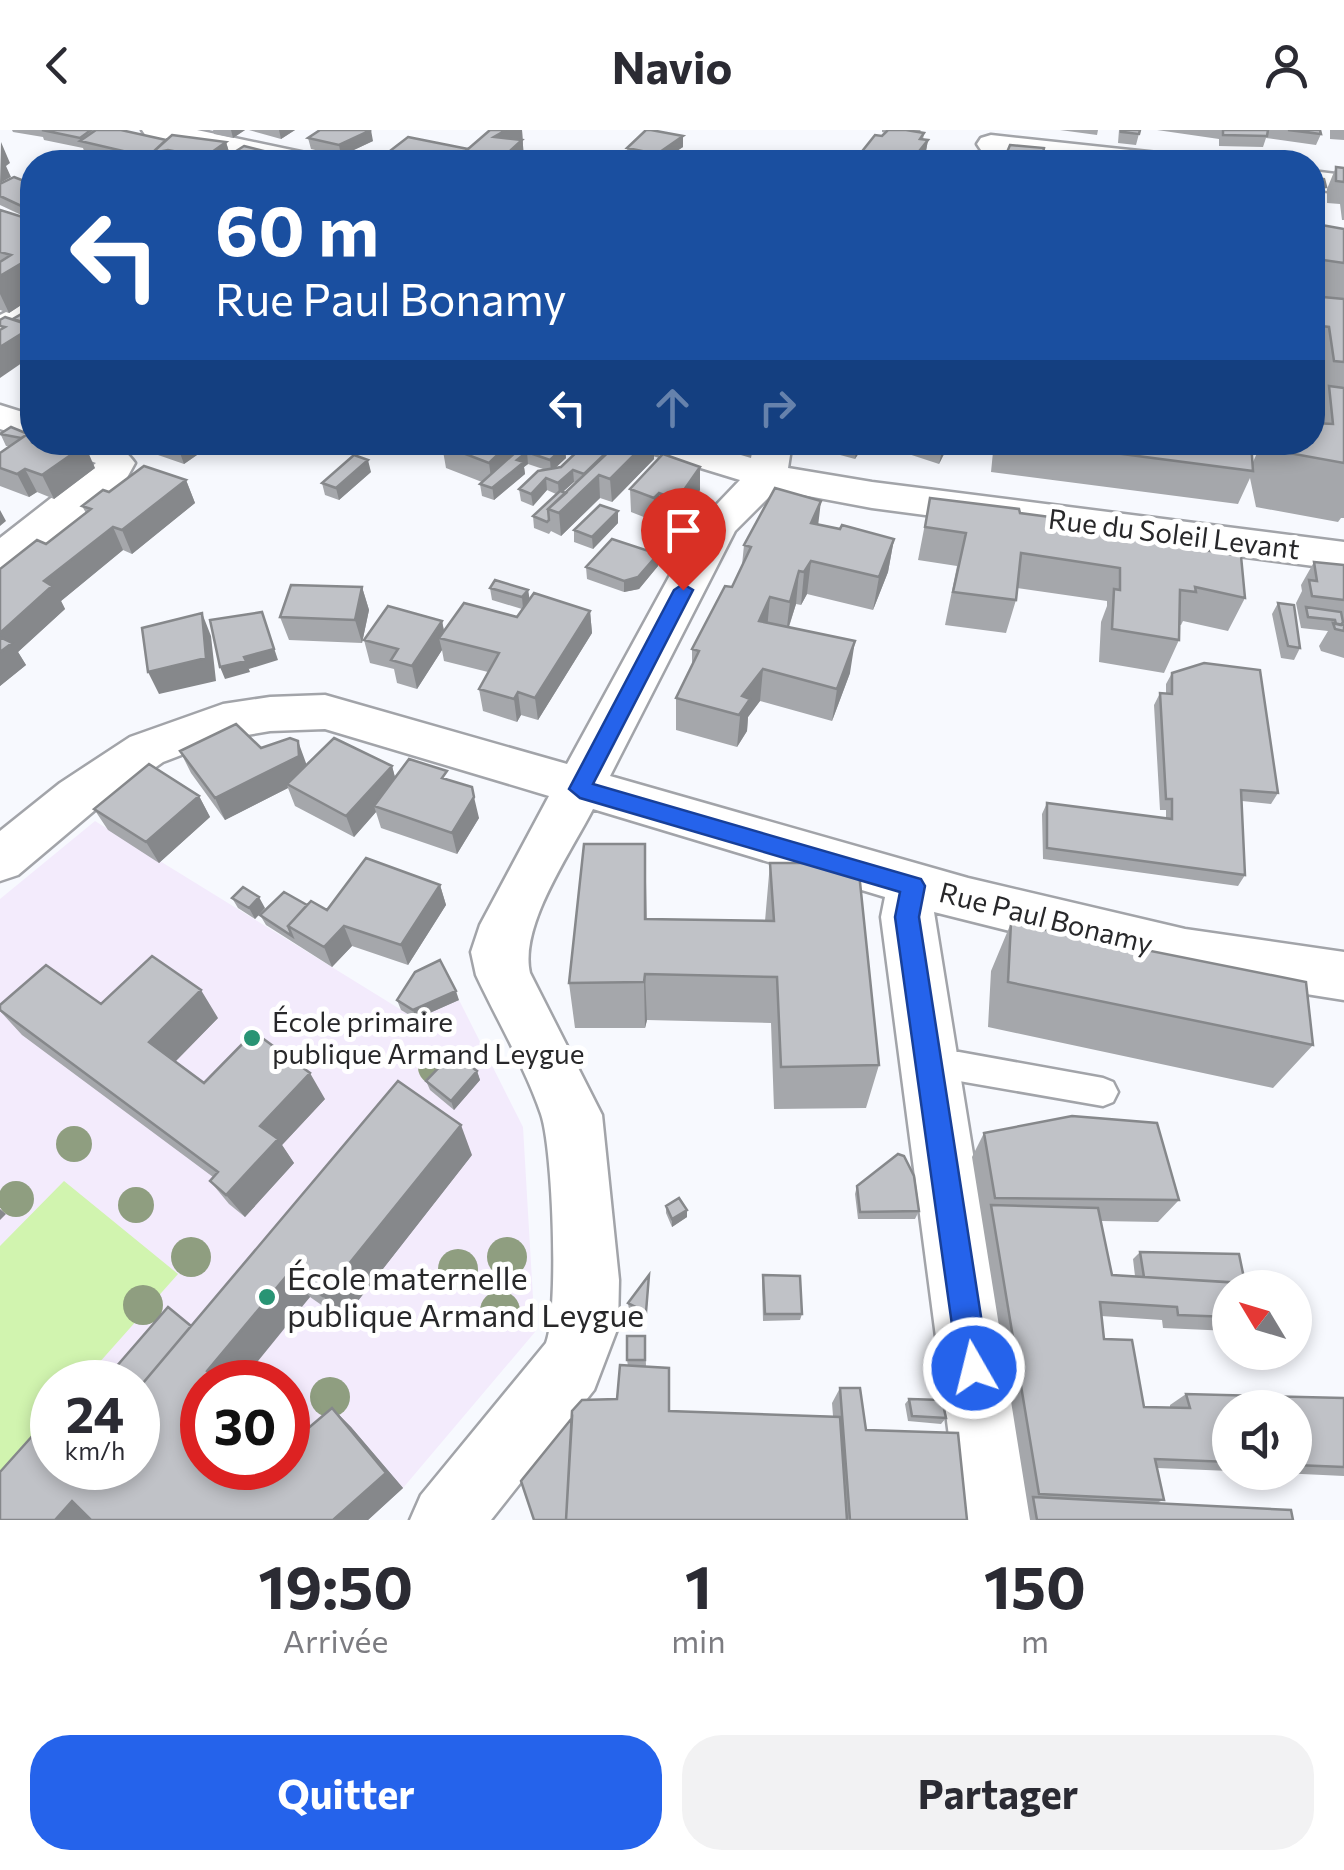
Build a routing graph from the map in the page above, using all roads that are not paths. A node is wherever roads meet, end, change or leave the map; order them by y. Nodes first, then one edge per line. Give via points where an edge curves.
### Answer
1 (156, 130) edge
2 (309, 130) edge
3 (989, 145) edge
4 (249, 150) edge
5 (279, 150) edge
6 (1039, 150) edge
7 (110, 455) edge
8 (743, 455) edge
9 (770, 459) edge
10 (1344, 556) edge
11 (0, 558) edge
12 (580, 789) junction
13 (0, 860) edge
14 (913, 886) junction
15 (1344, 976) edge
16 (929, 1065) junction
17 (1102, 1092) dead end
18 (446, 1520) edge
19 (996, 1520) edge

1 - 4 street
2 - 5 street
3 - 6 street
7 - 11 street via 116,463 110,474
8 - 9 street, Rue du Soleil Levant
9 - 10 street, Rue du Soleil Levant via 872,495
9 - 12 street via 718,524
12 - 13 street, Rue Paul Bonamy via 325,712 271,712 216,720 166,738 103,775
12 - 14 street, Rue Paul Bonamy
12 - 18 street via 498,952 503,976 572,1116 586,1328 570,1366
14 - 15 street, Rue Paul Bonamy via 1186,952
14 - 16 street via 907,917
16 - 17 lane
16 - 19 street

